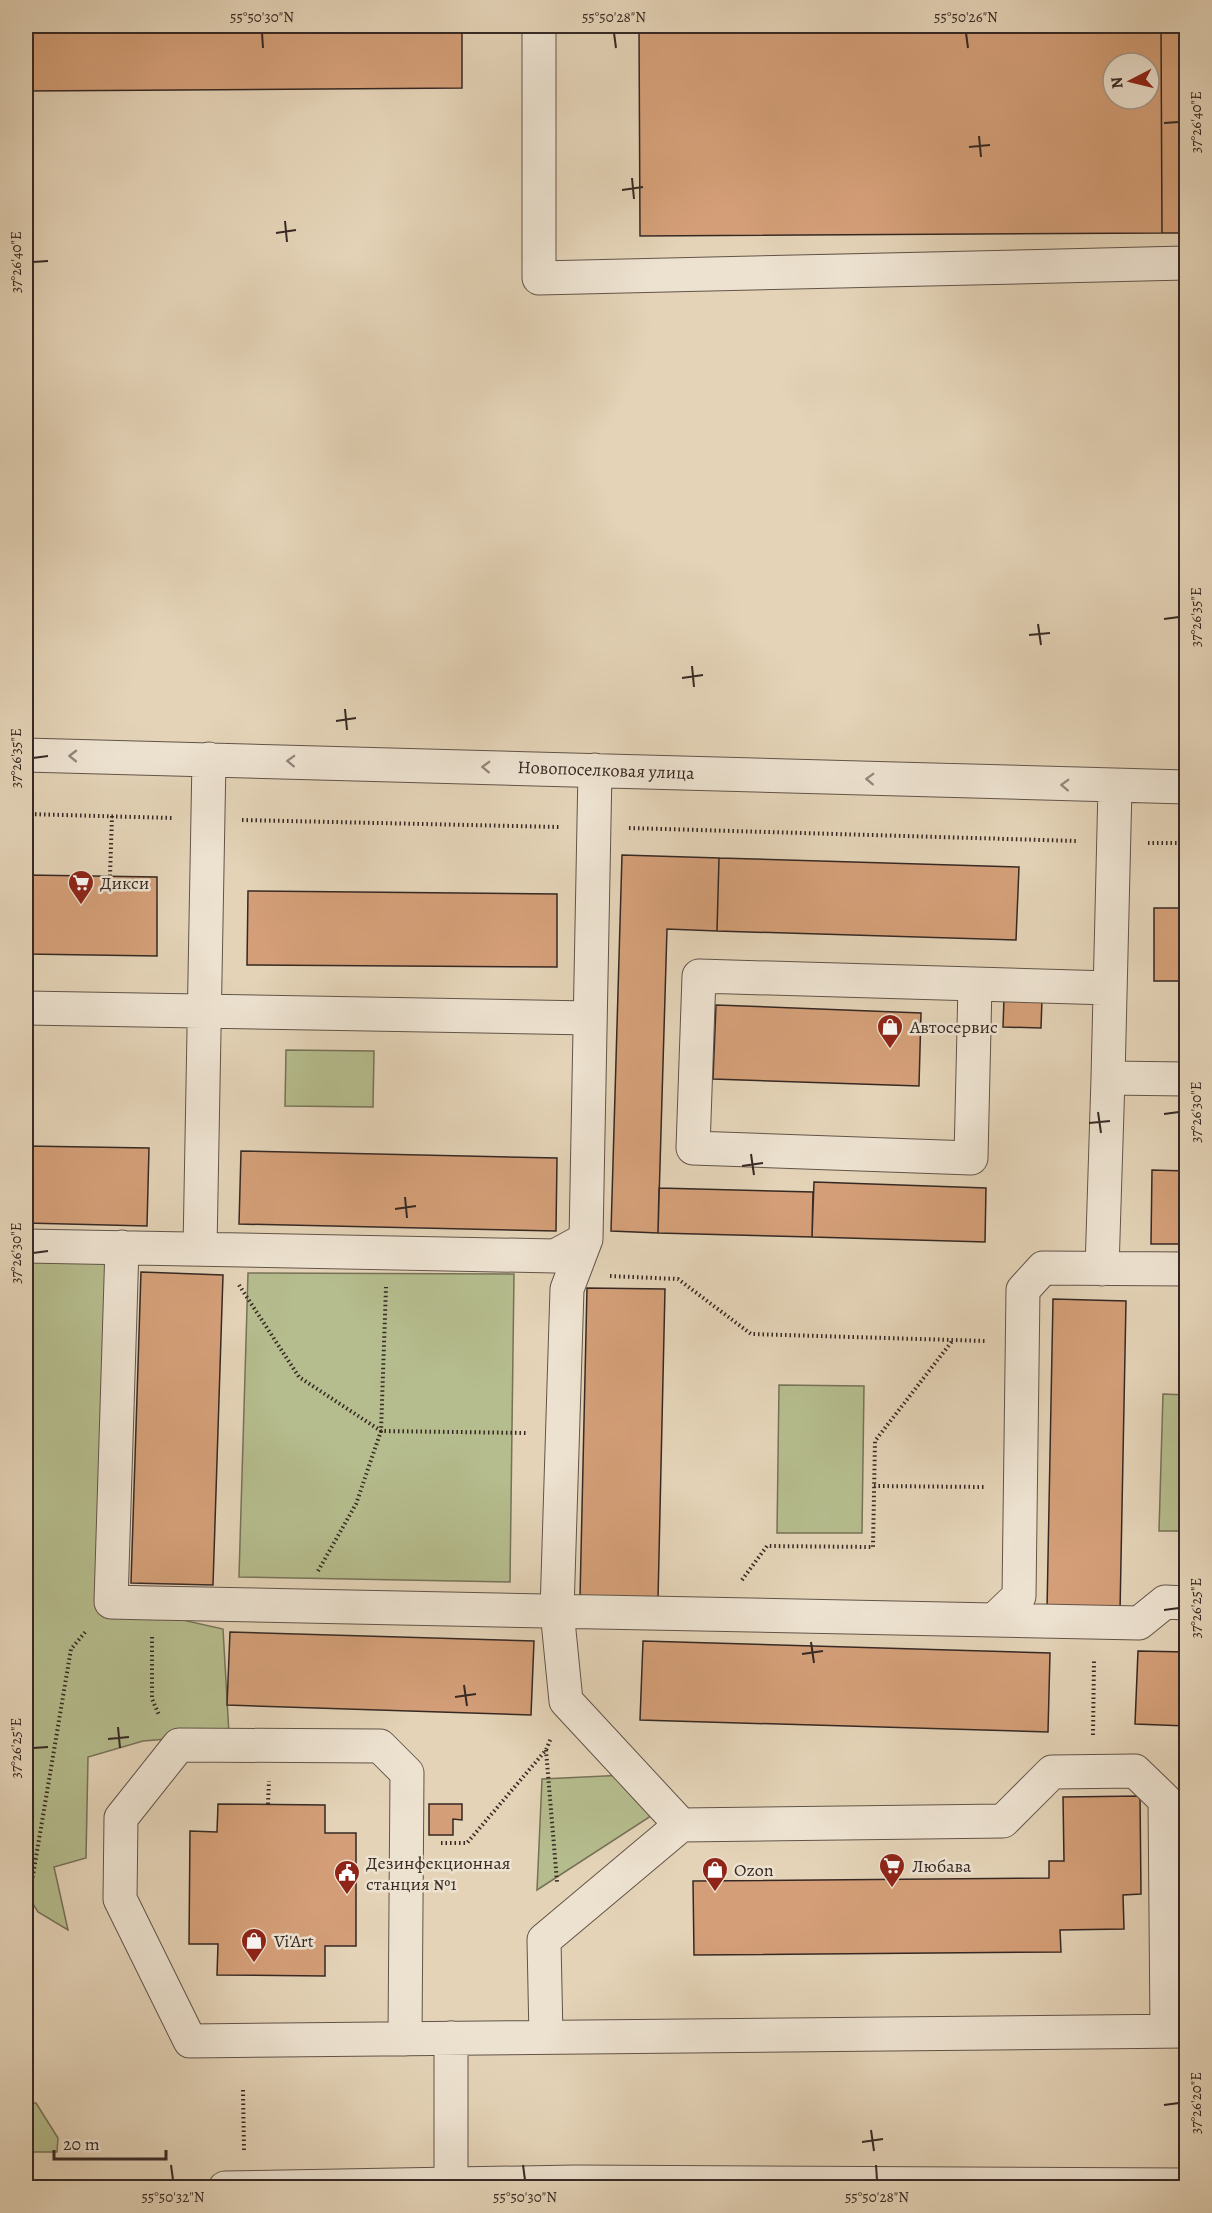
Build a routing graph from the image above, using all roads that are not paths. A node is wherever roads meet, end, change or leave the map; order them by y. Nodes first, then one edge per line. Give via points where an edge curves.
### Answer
1 (539, 26) edge
2 (1186, 263) edge
3 (26, 755) edge
4 (209, 759) junction
5 (595, 770) junction
6 (1115, 787) junction
7 (1186, 787) edge
8 (975, 985) junction
9 (1110, 988) junction
10 (26, 1008) edge
11 (204, 1011) junction
12 (590, 1018) junction
13 (1108, 1078) junction
14 (1186, 1079) edge
15 (586, 1239) junction
16 (26, 1246) edge
17 (122, 1247) junction
18 (213, 1249) junction
19 (1102, 1269) junction
20 (1186, 1269) edge
21 (1186, 1602) edge
22 (557, 1611) junction
23 (994, 1620) junction
24 (681, 1825) junction
25 (1177, 2031) edge
26 (546, 2037) junction
27 (451, 2038) junction
28 (405, 2039) junction
29 (452, 2184) junction
30 (575, 2184) edge
31 (1186, 2186) edge
32 (225, 2187) edge

1 - 2 street via 539,278
4 -> 3 street, Новопоселковая улица
5 -> 4 street, Новопоселковая улица
4 - 11 street
6 -> 5 street, Новопоселковая улица
5 - 12 street
6 - 7 street, Новопоселковая улица
6 - 9 street
8 - 8 street via 699,976 693,1148 971,1158
8 - 9 street
9 - 13 street
10 - 11 street
11 - 12 street
11 - 18 street
12 - 15 street
13 - 14 street
13 - 19 street
15 - 18 street via 555,1256
15 - 22 street via 567,1289
16 - 17 street
17 - 18 street
17 - 22 street via 111,1602
19 - 20 street
19 - 23 street via 1043,1268 1023,1290 1019,1596
21 - 23 street via 1165,1602 1139,1623
22 - 23 street
22 - 24 street via 566,1701
24 - 25 street via 1003,1821 1052,1772 1135,1771 1165,1800
24 - 26 street via 544,1940
25 - 26 street
26 - 27 street
27 - 28 street
27 - 29 street
28 - 28 street via 190,2041 120,1899 121,1818 179,1745 381,1746 407,1773
29 - 30 street
29 - 32 street
30 - 31 street

